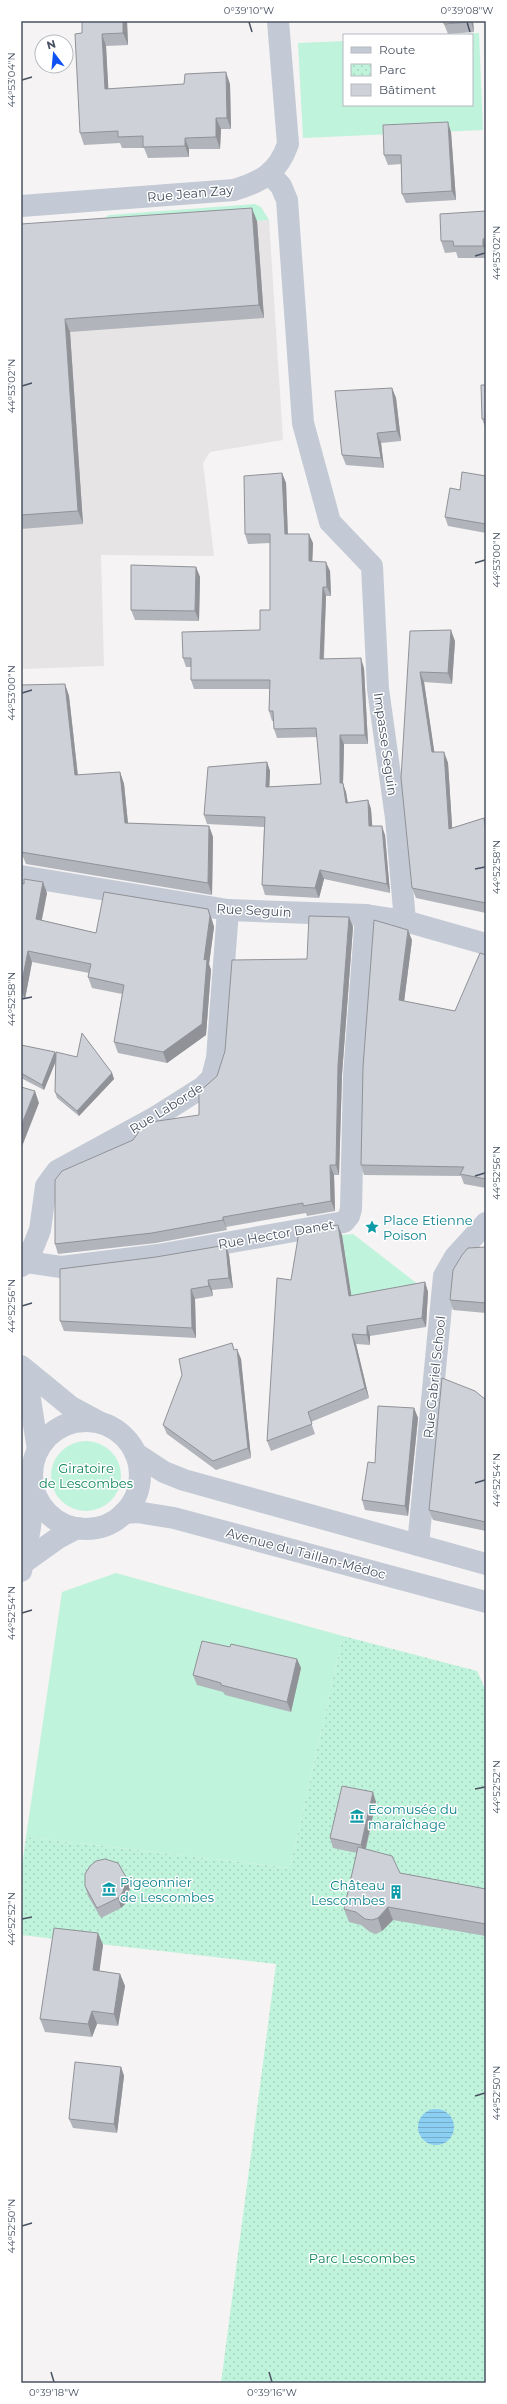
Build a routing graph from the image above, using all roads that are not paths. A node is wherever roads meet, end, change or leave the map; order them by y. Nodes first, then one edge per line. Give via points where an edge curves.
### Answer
1 (278, 21) edge
2 (270, 174) junction
3 (21, 206) edge
4 (21, 876) edge
5 (228, 910) junction
6 (366, 915) junction
7 (405, 920) junction
8 (486, 944) edge
9 (486, 1223) edge
10 (24, 1264) edge
11 (21, 1367) edge
12 (102, 1423) junction
13 (38, 1450) junction
14 (135, 1453) junction
15 (32, 1483) junction
16 (124, 1513) junction
17 (77, 1528) junction
18 (418, 1545) junction
19 (486, 1564) edge
20 (22, 1567) edge
21 (486, 1602) edge

1 - 2 street, Rue Jean Zay via 288,144 283,157
2 - 3 street, Rue Jean Zay via 255,184 234,190
2 - 7 street, Impasse Seguin via 281,186 287,200 303,423 330,522 372,566 378,689 396,818
4 - 5 street, Rue Seguin
5 - 6 street, Rue Seguin
5 - 10 street, Rue Laborde via 217,1058 212,1078 203,1087 154,1118 57,1171 46,1186 40,1230
6 - 7 street, Rue Seguin
6 - 10 street, Rue Hector Danet via 354,1076 350,1209 349,1216 344,1222 158,1255 61,1267
7 - 8 street, Rue Seguin
9 - 18 street, Rue Gabriel School via 455,1257 444,1276
11 - 12 street via 71,1407
11 - 13 street via 30,1399
12 - 13 street via 83,1421 65,1425 49,1435
12 - 14 street via 118,1432
13 - 15 street via 32,1466
14 - 16 street via 140,1481 134,1499
14 - 18 street via 164,1472 184,1480
15 - 17 street via 37,1499 47,1513 61,1523
15 - 20 street via 33,1512 30,1539
16 - 17 street via 110,1523 94,1528
16 - 21 street, Avenue du Taillan-Médoc via 137,1512 174,1518
17 - 20 street via 58,1538
18 - 19 street

